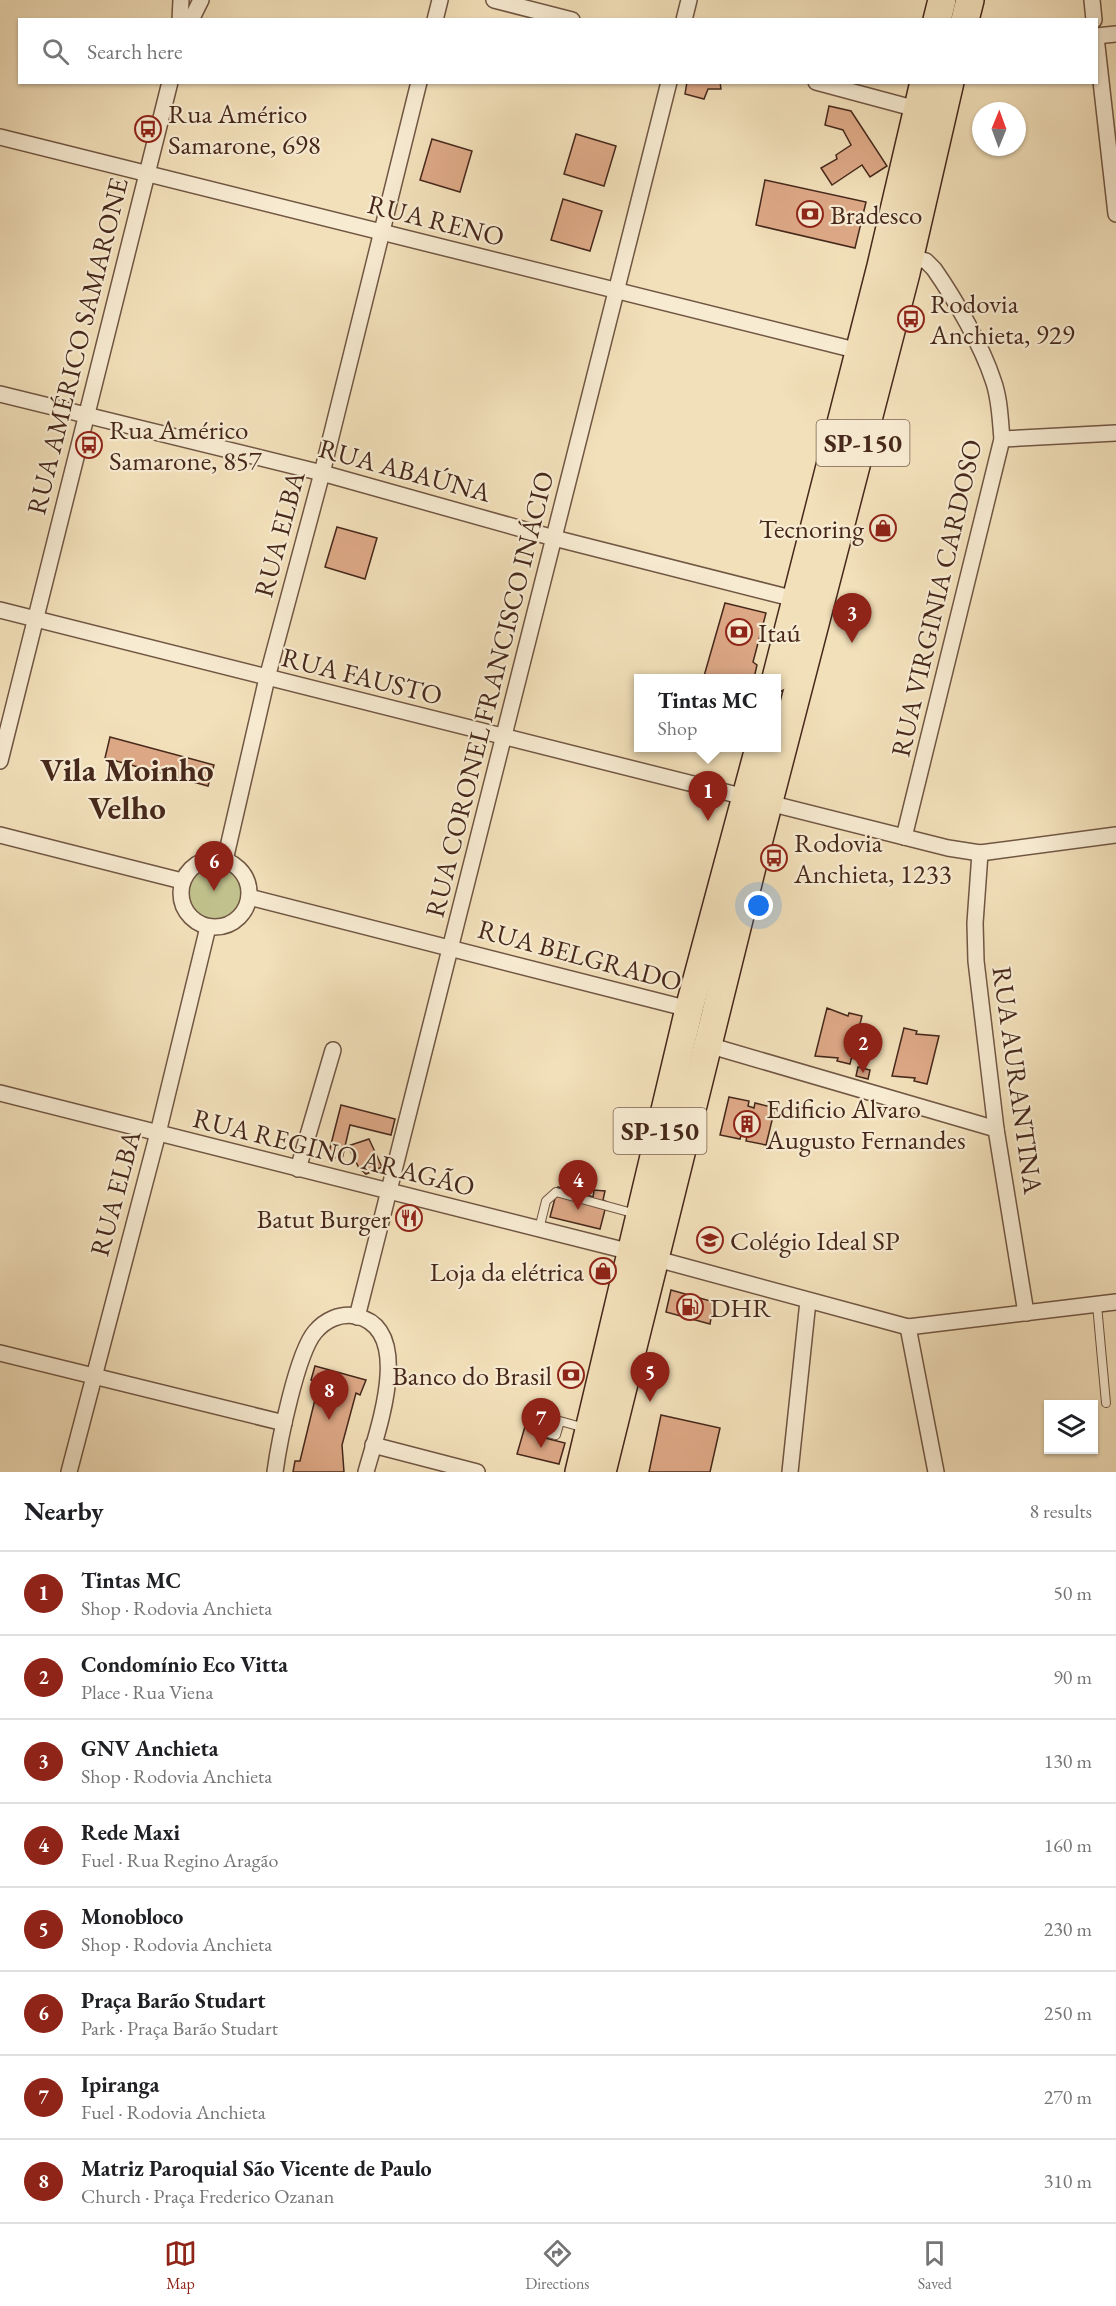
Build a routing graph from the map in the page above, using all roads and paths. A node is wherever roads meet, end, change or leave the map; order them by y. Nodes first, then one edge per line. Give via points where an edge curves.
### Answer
1 (181, 0) edge
2 (201, 0) edge
3 (440, 0) edge
4 (494, 0) edge
5 (689, 0) edge
6 (942, 0) edge
7 (970, 0) edge
8 (1092, 0) edge
9 (180, 18) edge
10 (192, 18) edge
11 (436, 18) edge
12 (564, 18) edge
13 (684, 18) edge
14 (938, 18) edge
15 (966, 18) edge
16 (1094, 18) edge
17 (1116, 34) edge
18 (1098, 37) edge
19 (1098, 55) edge
20 (170, 84) edge
21 (418, 84) edge
22 (669, 84) edge
23 (824, 84) edge
24 (924, 84) edge
25 (949, 84) edge
26 (930, 112) junction
27 (0, 138) edge
28 (147, 174) junction
29 (1116, 214) edge
30 (381, 233) junction
31 (910, 257) junction
32 (618, 291) junction
33 (859, 351) junction
34 (0, 394) edge
35 (84, 416) junction
36 (1116, 433) edge
37 (1002, 439) junction
38 (322, 473) junction
39 (554, 538) junction
40 (795, 599) junction
41 (0, 610) edge
42 (35, 619) junction
43 (777, 674) edge
44 (267, 678) junction
45 (781, 718) edge
46 (503, 737) junction
47 (759, 752) edge
48 (771, 752) edge
49 (0, 761) edge
50 (758, 800) junction
51 (0, 835) edge
52 (1116, 835) edge
53 (904, 837) junction
54 (980, 854) junction
55 (225, 860) junction
56 (182, 881) junction
57 (249, 897) junction
58 (208, 927) junction
59 (452, 948) junction
60 (689, 1010) junction
61 (708, 1045) junction
62 (333, 1050) dead end
63 (0, 1093) edge
64 (996, 1129) junction
65 (158, 1133) junction
66 (298, 1169) junction
67 (390, 1193) junction
68 (640, 1215) junction
69 (539, 1229) junction
70 (643, 1255) junction
71 (808, 1301) junction
72 (1116, 1302) edge
73 (1097, 1305) junction
74 (1026, 1313) junction
75 (357, 1317) junction
76 (908, 1326) junction
77 (0, 1353) edge
78 (93, 1376) junction
79 (1106, 1403) dead end
80 (284, 1423) junction
81 (589, 1429) junction
82 (544, 1432) dead end
83 (373, 1445) junction
84 (69, 1472) edge
85 (275, 1472) edge
86 (366, 1472) edge
87 (477, 1472) edge
88 (579, 1472) edge
89 (602, 1472) edge
90 (790, 1472) edge
91 (936, 1472) edge

1 - 9 street
2 - 10 street
3 - 11 street
4 - 12 street
5 - 13 street
6 - 14 highway
7 - 15 highway
8 - 16 street
17 - 18 street
19 - 29 street
20 - 28 street, RUA AMÉRICO SAMARONE
21 - 30 street, RUA ELBA
22 - 32 street, RUA CORONEL FRANCISCO INÁCIO
23 - 26 street
24 - 26 highway, SP-150
25 - 26 highway, SP-150
26 - 31 highway, SP-150
26 - 33 highway, SP-150
27 - 28 street, RUA RENO
28 - 30 street, RUA RENO
28 - 35 street, RUA AMÉRICO SAMARONE
30 - 32 street, RUA RENO
30 - 38 street, RUA ELBA
31 - 37 street, RUA VIRGINIA CARDOSO via 926,261 934,269 981,353 999,400
31 - 45 highway, SP-150
32 - 33 street, RUA RENO
32 - 39 street, RUA CORONEL FRANCISCO INÁCIO
33 - 40 highway, SP-150
34 - 35 street, RUA ABAÚNA
35 - 38 street, RUA ABAÚNA
35 - 42 street, RUA AMÉRICO SAMARONE
36 - 37 street
37 - 53 street, RUA VIRGINIA CARDOSO
38 - 39 street, RUA ABAÚNA
38 - 44 street, RUA ELBA
39 - 40 street, RUA ABAÚNA
39 - 46 street, RUA CORONEL FRANCISCO INÁCIO
40 - 43 highway, SP-150
41 - 42 street, RUA FAUSTO
42 - 44 street, RUA FAUSTO
42 - 49 street, RUA AMÉRICO SAMARONE
44 - 46 street, RUA FAUSTO
44 - 55 street, RUA ELBA
46 - 50 street, RUA FAUSTO
46 - 59 street, RUA CORONEL FRANCISCO INÁCIO
47 - 50 highway, SP-150
48 - 50 highway, SP-150
50 - 53 street, RUA FAUSTO
50 - 60 highway, SP-150
50 - 61 highway, SP-150
51 - 56 street
52 - 54 street
53 - 54 street, RUA FAUSTO
54 - 64 street, RUA AURANTINA via 976,961
55 - 56 street via 204,860
55 - 57 street via 241,870
56 - 58 street via 182,904 188,915
57 - 58 street via 235,921
57 - 59 street, RUA BELGRADO
58 - 65 street, RUA ELBA
59 - 60 street, RUA BELGRADO
59 - 67 street, RUA CORONEL FRANCISCO INÁCIO
60 - 68 highway, SP-150
61 - 64 street
61 - 70 highway, SP-150
62 - 66 street
63 - 65 street, RUA REGINO ARAGÃO
64 - 74 street, RUA AURANTINA
65 - 66 street, RUA REGINO ARAGÃO
65 - 78 street, RUA ELBA
66 - 67 street, RUA REGINO ARAGÃO
67 - 69 street, RUA REGINO ARAGÃO
67 - 75 street, RUA CORONEL FRANCISCO INÁCIO
68 - 69 lane via 556,1192 546,1201
68 - 70 highway, SP-150
69 - 70 street, RUA REGINO ARAGÃO
70 - 71 street, RUA REGINO ARAGÃO
70 - 81 highway, SP-150
70 - 89 highway, SP-150
71 - 76 street, RUA REGINO ARAGÃO
71 - 90 street
72 - 73 street
73 - 74 street
73 - 79 lane
74 - 76 street
75 - 80 street via 335,1317 313,1333 305,1348
75 - 83 street via 377,1328 388,1350 390,1366
76 - 91 street
77 - 78 street
78 - 80 street
78 - 84 street, RUA ELBA
80 - 85 street
81 - 82 lane via 560,1421 556,1435
81 - 88 highway, SP-150
83 - 86 street
83 - 87 street

